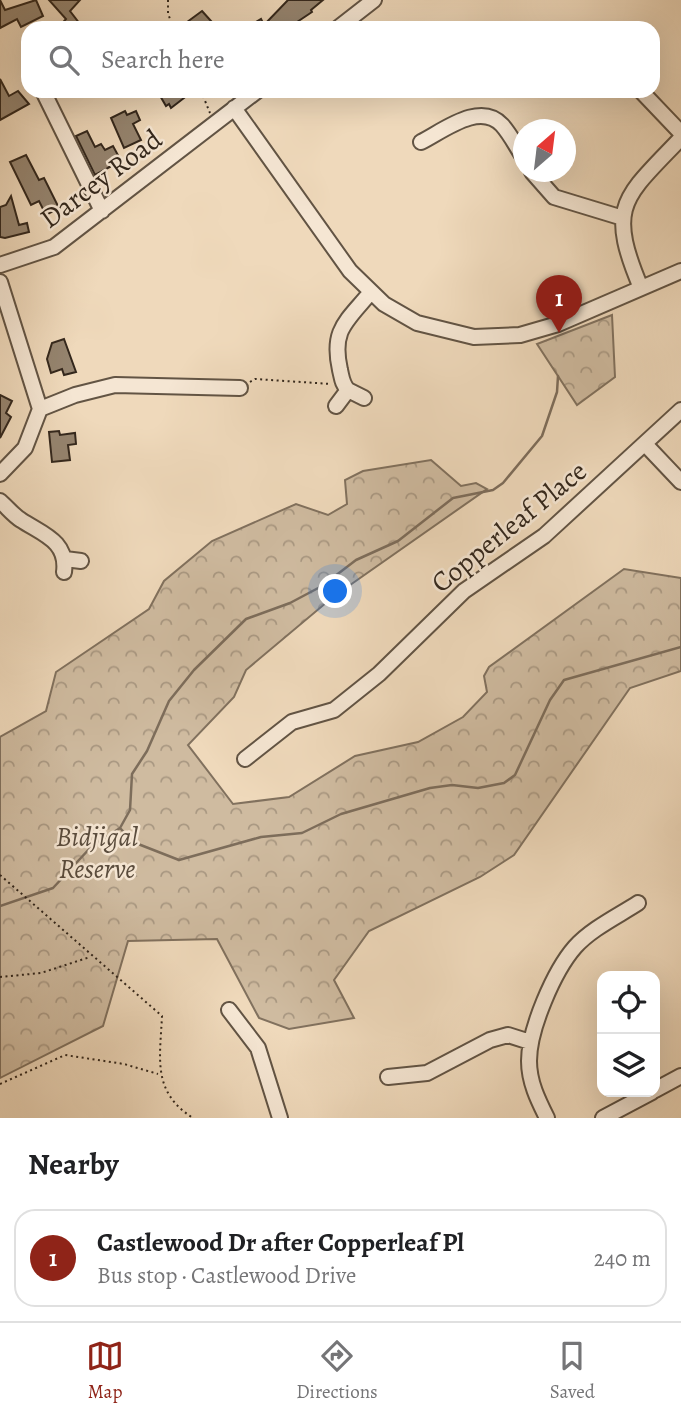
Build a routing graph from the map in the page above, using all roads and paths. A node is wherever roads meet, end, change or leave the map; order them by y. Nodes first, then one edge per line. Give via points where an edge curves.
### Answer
1 (168, 0) edge
2 (374, 0) edge
3 (171, 21) edge
4 (347, 21) edge
5 (46, 98) edge
6 (204, 98) edge
7 (248, 98) edge
8 (647, 98) edge
9 (234, 108) junction
10 (214, 123) junction
11 (681, 135) edge
12 (421, 142) dead end
13 (513, 143) edge
14 (541, 182) edge
15 (102, 211) junction
16 (623, 218) junction
17 (0, 265) edge
18 (681, 271) edge
19 (0, 282) edge
20 (641, 288) junction
21 (370, 293) junction
22 (345, 387) junction
23 (240, 388) joint
24 (364, 398) dead end
25 (336, 406) dead end
26 (40, 409) junction
27 (681, 410) edge
28 (645, 444) junction
29 (0, 474) edge
30 (681, 482) edge
31 (0, 501) edge
32 (81, 561) dead end
33 (245, 759) dead end
34 (0, 875) edge
35 (638, 903) dead end
36 (91, 957) junction
37 (0, 977) edge
38 (229, 1010) dead end
39 (530, 1042) junction
40 (159, 1074) junction
41 (681, 1076) edge
42 (388, 1077) dead end
43 (0, 1084) edge
44 (660, 1087) edge
45 (642, 1097) edge
46 (193, 1118) edge
47 (280, 1118) edge
48 (547, 1118) edge
49 (604, 1118) edge

1 - 3 path
2 - 4 street
5 - 15 street
6 - 10 path
7 - 9 street, Darcey Road
8 - 11 street
9 - 10 street, Darcey Road
9 - 21 street
10 - 15 street, Darcey Road
11 - 16 street via 633,191
12 - 13 street via 471,117 489,117 501,124
14 - 16 street via 554,197
15 - 17 street, Darcey Road via 54,247
16 - 20 street via 625,249
18 - 20 street
19 - 26 street
20 - 21 street via 558,324 498,337 436,330 400,315
21 - 22 street via 338,332 335,351
22 - 23 path via 255,379
22 - 24 street
22 - 25 street
23 - 26 street via 115,385
26 - 29 street via 25,448
27 - 28 street, Copperleaf Place
28 - 30 street
28 - 33 street, Copperleaf Place via 544,536 464,591 401,654 334,710 292,722
31 - 32 street via 22,521 47,533 64,566
34 - 36 path
35 - 39 street via 577,945 550,989
36 - 37 path via 41,973
36 - 40 path via 162,1016
38 - 47 street via 258,1048
39 - 42 street via 509,1035 489,1040 426,1073
39 - 48 street via 534,1091
40 - 43 path via 65,1055
40 - 46 path via 177,1108
41 - 44 street
45 - 49 street

